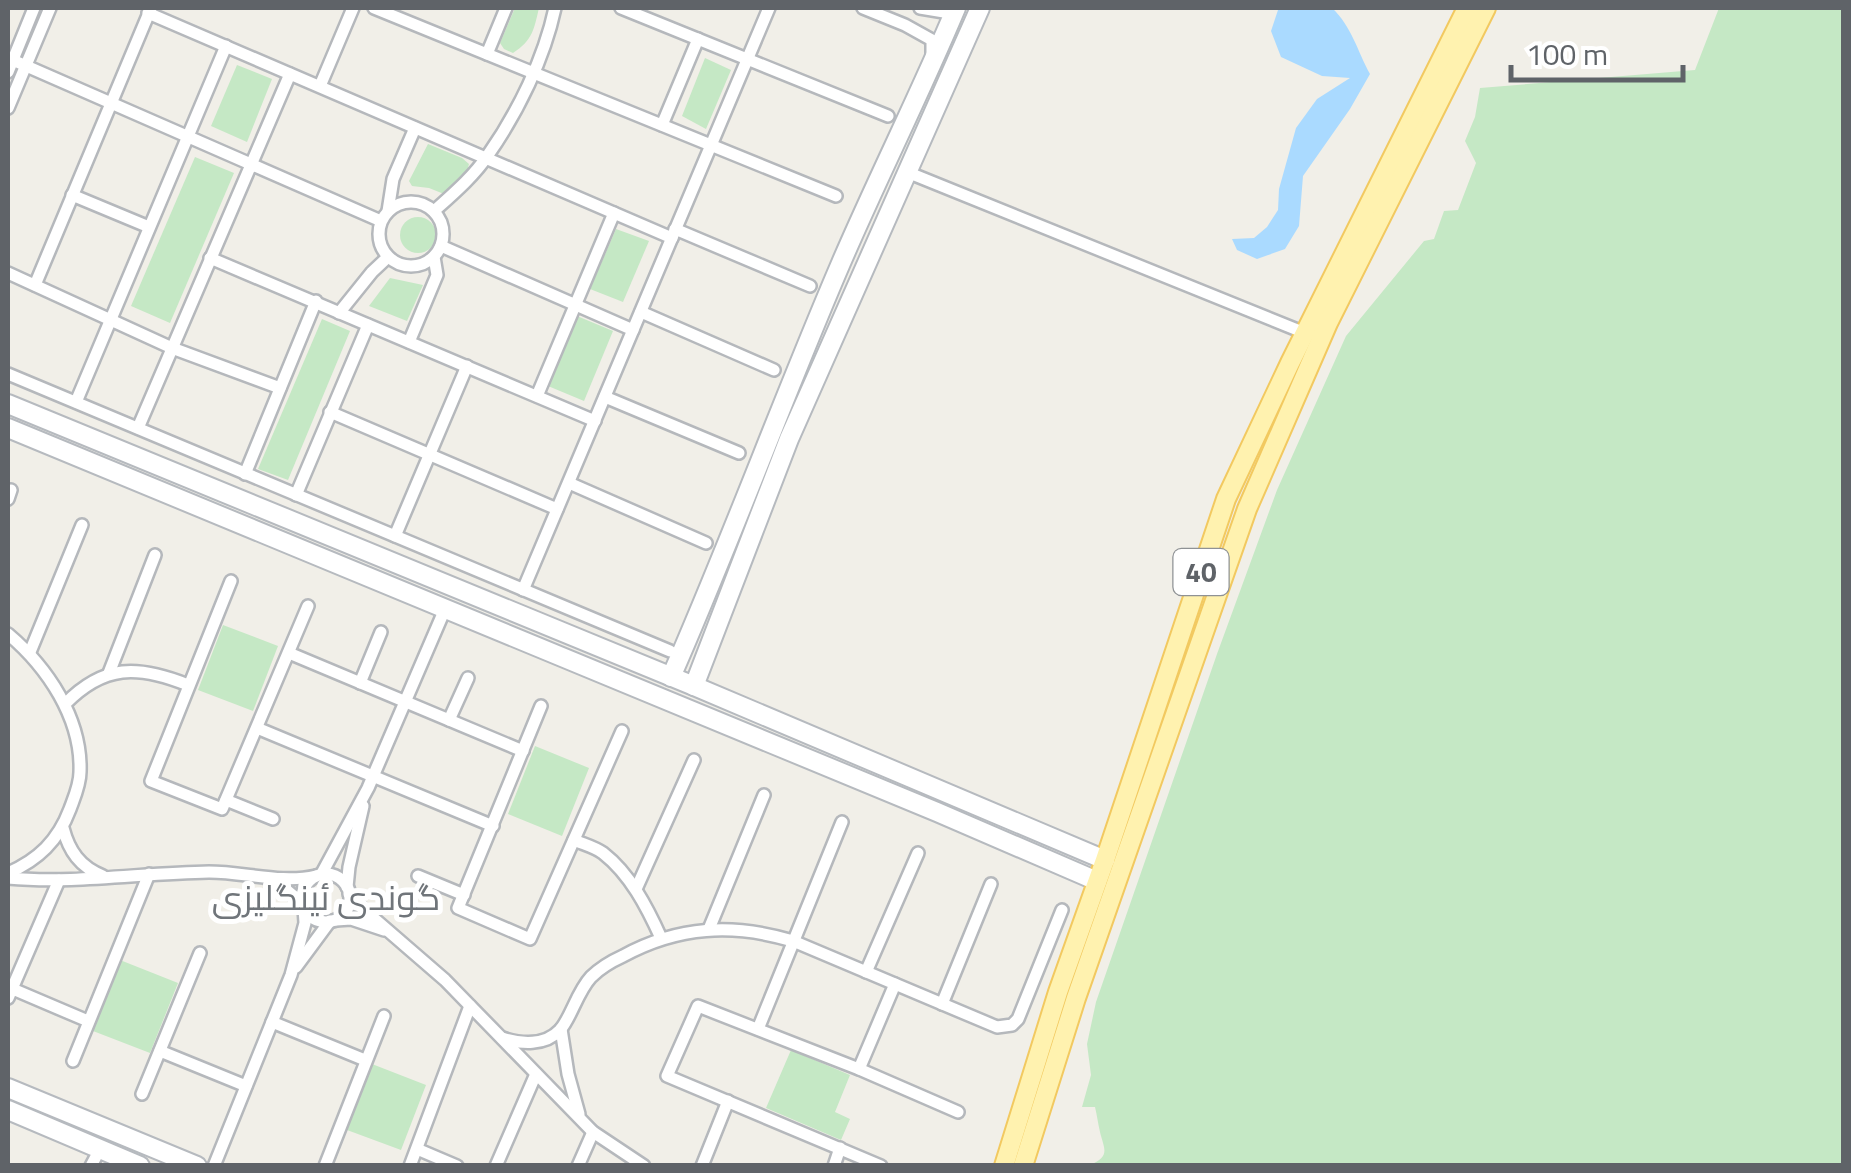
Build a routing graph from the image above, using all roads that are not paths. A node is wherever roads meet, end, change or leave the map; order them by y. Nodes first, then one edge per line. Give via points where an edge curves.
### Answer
1 (34, 8) edge
2 (50, 8) edge
3 (352, 8) edge
4 (374, 8) edge
5 (506, 8) edge
6 (555, 8) edge
7 (621, 8) edge
8 (769, 8) edge
9 (863, 8) edge
10 (920, 8) edge
11 (955, 8) edge
12 (980, 8) edge
13 (1486, 8) edge
14 (150, 10) edge
15 (1459, 13) edge
16 (698, 39) junction
17 (226, 46) junction
18 (487, 54) junction
19 (747, 59) junction
20 (9, 64) edge
21 (932, 64) junction
22 (26, 66) junction
23 (534, 72) junction
24 (290, 74) junction
25 (320, 86) junction
26 (111, 103) junction
27 (8, 108) edge
28 (888, 116) dead end
29 (662, 125) junction
30 (416, 128) junction
31 (187, 137) junction
32 (711, 145) junction
33 (487, 158) junction
34 (250, 165) junction
35 (907, 172) junction
36 (1386, 190) junction
37 (72, 195) junction
38 (836, 196) dead end
39 (434, 211) junction
40 (614, 213) junction
41 (385, 216) junction
42 (149, 227) junction
43 (855, 231) junction
44 (674, 234) junction
45 (876, 240) junction
46 (438, 251) junction
47 (388, 257) junction
48 (210, 258) junction
49 (8, 274) edge
50 (35, 285) junction
51 (810, 286) dead end
52 (316, 301) junction
53 (575, 305) junction
54 (640, 312) junction
55 (339, 313) junction
56 (110, 320) junction
57 (368, 326) junction
58 (633, 330) junction
59 (1305, 333) junction
60 (409, 342) junction
61 (172, 348) junction
62 (467, 366) junction
63 (774, 370) dead end
64 (8, 374) edge
65 (280, 388) junction
66 (537, 396) junction
67 (604, 398) junction
68 (76, 402) junction
69 (8, 404) edge
70 (330, 412) junction
71 (595, 420) junction
72 (8, 428) edge
73 (138, 428) junction
74 (739, 454) dead end
75 (430, 455) junction
76 (158, 466) junction
77 (245, 474) junction
78 (568, 483) junction
79 (150, 486) junction
80 (296, 495) junction
81 (557, 509) junction
82 (82, 525) dead end
83 (395, 536) junction
84 (706, 543) dead end
85 (155, 555) dead end
86 (231, 582) dead end
87 (523, 590) junction
88 (308, 606) dead end
89 (445, 610) junction
90 (381, 632) dead end
91 (8, 634) edge
92 (30, 652) junction
93 (670, 652) dead end
94 (289, 653) junction
95 (109, 673) junction
96 (671, 677) junction
97 (468, 678) dead end
98 (360, 683) junction
99 (188, 686) junction
100 (694, 686) junction
101 (404, 703) junction
102 (65, 704) junction
103 (541, 706) dead end
104 (449, 720) junction
105 (257, 728) junction
106 (622, 731) dead end
107 (523, 751) junction
108 (694, 760) dead end
109 (370, 782) junction
110 (923, 782) junction
111 (764, 795) dead end
112 (226, 800) junction
113 (913, 802) junction
114 (273, 819) dead end
115 (842, 822) dead end
116 (493, 826) junction
117 (63, 828) junction
118 (574, 840) junction
119 (918, 852) dead end
120 (1105, 860) junction
121 (148, 874) junction
122 (252, 875) junction
123 (8, 876) edge
124 (319, 876) junction
125 (418, 876) dead end
126 (105, 877) junction
127 (60, 880) junction
128 (1097, 882) junction
129 (991, 884) dead end
130 (636, 890) junction
131 (348, 891) junction
132 (464, 895) junction
133 (304, 906) junction
134 (1062, 910) dead end
135 (333, 920) junction
136 (710, 929) junction
137 (388, 931) junction
138 (661, 938) junction
139 (794, 941) junction
140 (200, 953) dead end
141 (866, 972) junction
142 (291, 975) junction
143 (895, 984) junction
144 (9, 991) edge
145 (942, 1004) junction
146 (470, 1006) junction
147 (384, 1016) dead end
148 (88, 1021) junction
149 (272, 1022) junction
150 (561, 1029) junction
151 (758, 1029) junction
152 (502, 1038) junction
153 (160, 1052) junction
154 (365, 1060) junction
155 (73, 1062) dead end
156 (858, 1069) junction
157 (536, 1074) junction
158 (246, 1086) junction
159 (8, 1088) edge
160 (142, 1094) dead end
161 (728, 1101) junction
162 (8, 1110) edge
163 (958, 1112) dead end
164 (581, 1118) junction
165 (593, 1132) junction
166 (840, 1148) junction
167 (417, 1149) junction
168 (95, 1157) edge
169 (140, 1166) edge
170 (197, 1166) edge
171 (214, 1166) edge
172 (325, 1166) edge
173 (410, 1166) edge
174 (457, 1166) edge
175 (496, 1166) edge
176 (578, 1166) edge
177 (644, 1166) edge
178 (702, 1166) edge
179 (834, 1166) edge
180 (881, 1166) edge
181 (1004, 1166) edge
182 (1023, 1166) edge

1 - 20 street
2 - 22 street
3 - 25 street
4 - 18 street
5 - 18 street
6 - 23 street
7 - 16 street
8 - 19 street
9 - 21 street via 932,40
10 - 11 street
11 - 21 street
12 - 35 street
13 - 36 main road, 40
14 - 17 street
14 - 26 street
15 - 36 main road, 40
16 - 19 street
16 - 29 street
17 - 24 street
17 - 31 street
18 - 23 street
19 - 28 street
19 - 32 street
20 - 22 street
21 - 43 street
22 - 26 street
22 - 27 street
23 - 29 street
23 - 33 street
24 - 25 street
24 - 34 street
25 - 30 street
26 - 31 street
26 - 37 street
29 - 32 street
30 - 33 street
30 - 41 street
31 - 34 street
31 - 42 street
32 - 38 street
32 - 44 street
33 - 39 street
33 - 40 street
34 - 41 street
34 - 48 street
35 - 45 street
35 - 59 street
36 - 59 main road, 40
36 - 182 main road, 40 via 1247,509
37 - 42 street
37 - 50 street
39 - 41 street via 406,202
39 - 46 street via 443,228
40 - 44 street
40 - 53 street
41 - 47 street via 379,240
42 - 56 street
43 - 45 street
43 - 96 street
44 - 51 street
44 - 54 street
45 - 100 street via 788,439
46 - 47 street via 416,266
46 - 53 street
46 - 60 street via 436,274
47 - 55 street
48 - 52 street
48 - 61 street
49 - 50 street
50 - 56 street
52 - 55 street
52 - 65 street
53 - 58 street
53 - 66 street
54 - 58 street
54 - 63 street
55 - 57 street
56 - 61 street
56 - 68 street
57 - 60 street
57 - 70 street
58 - 67 street
59 - 120 main road, 40 via 1226,499
60 - 62 street
61 - 65 street
61 - 73 street
62 - 66 street
62 - 75 street
64 - 68 street
65 - 77 street
66 - 71 street
67 - 71 street
67 - 74 street
68 - 73 street
69 - 76 street
70 - 75 street
70 - 80 street
71 - 78 street
72 - 79 street
73 - 77 street
75 - 81 street
75 - 83 street
76 - 79 street
76 - 96 street
77 - 80 street
78 - 81 street
78 - 84 street
79 - 89 street
80 - 83 street
81 - 87 street
82 - 92 street
83 - 87 street
85 - 95 street
86 - 99 street
87 - 93 street
88 - 94 street
89 - 101 street
89 - 113 street
90 - 98 street
91 - 92 street
92 - 102 street
94 - 98 street
94 - 105 street
95 - 99 street via 166,676
95 - 102 street
96 - 100 street
97 - 104 street
98 - 101 street
99 - 112 street via 151,780 222,810
100 - 110 street
101 - 104 street
101 - 109 street
102 - 117 street via 80,774
103 - 107 street
104 - 107 street
105 - 109 street
105 - 112 street
106 - 118 street
107 - 116 street
108 - 130 street
109 - 116 street
109 - 124 street
109 - 131 street
110 - 113 street
110 - 120 street
111 - 136 street
112 - 114 street
113 - 128 street
115 - 139 street
116 - 132 street
117 - 123 street
117 - 126 street via 77,859
118 - 130 street via 602,852
118 - 132 street via 530,940 458,908
119 - 141 street
120 - 128 main road, 40
121 - 122 street
121 - 126 street
121 - 148 street
122 - 124 street
122 - 133 street via 284,888
123 - 127 street
124 - 131 street via 337,877
124 - 133 street via 304,888
125 - 132 street
126 - 127 street
127 - 144 street
128 - 181 main road, 40
129 - 145 street
130 - 138 street
131 - 135 street via 348,907
131 - 137 street
133 - 135 street via 318,920
133 - 142 street
134 - 145 street via 1012,1025 998,1027
135 - 137 street
135 - 142 street
136 - 138 street
136 - 139 street
137 - 146 street
138 - 150 street via 592,976
139 - 141 street
139 - 151 street
140 - 153 street
141 - 143 street
142 - 149 street
143 - 145 street
143 - 156 street
144 - 148 street
146 - 152 street
146 - 167 street
147 - 154 street
148 - 155 street
149 - 154 street
149 - 158 street
150 - 152 street via 533,1043
150 - 164 street
151 - 156 street
151 - 161 street via 698,1006 667,1076
152 - 157 street
153 - 158 street
153 - 160 street
154 - 172 street
156 - 163 street
157 - 164 street
157 - 175 street
158 - 171 street
159 - 170 street
161 - 166 street
161 - 178 street
162 - 168 street
164 - 165 street
165 - 176 street
165 - 177 street
166 - 179 street
166 - 180 street
167 - 173 street
167 - 174 street
168 - 169 street

